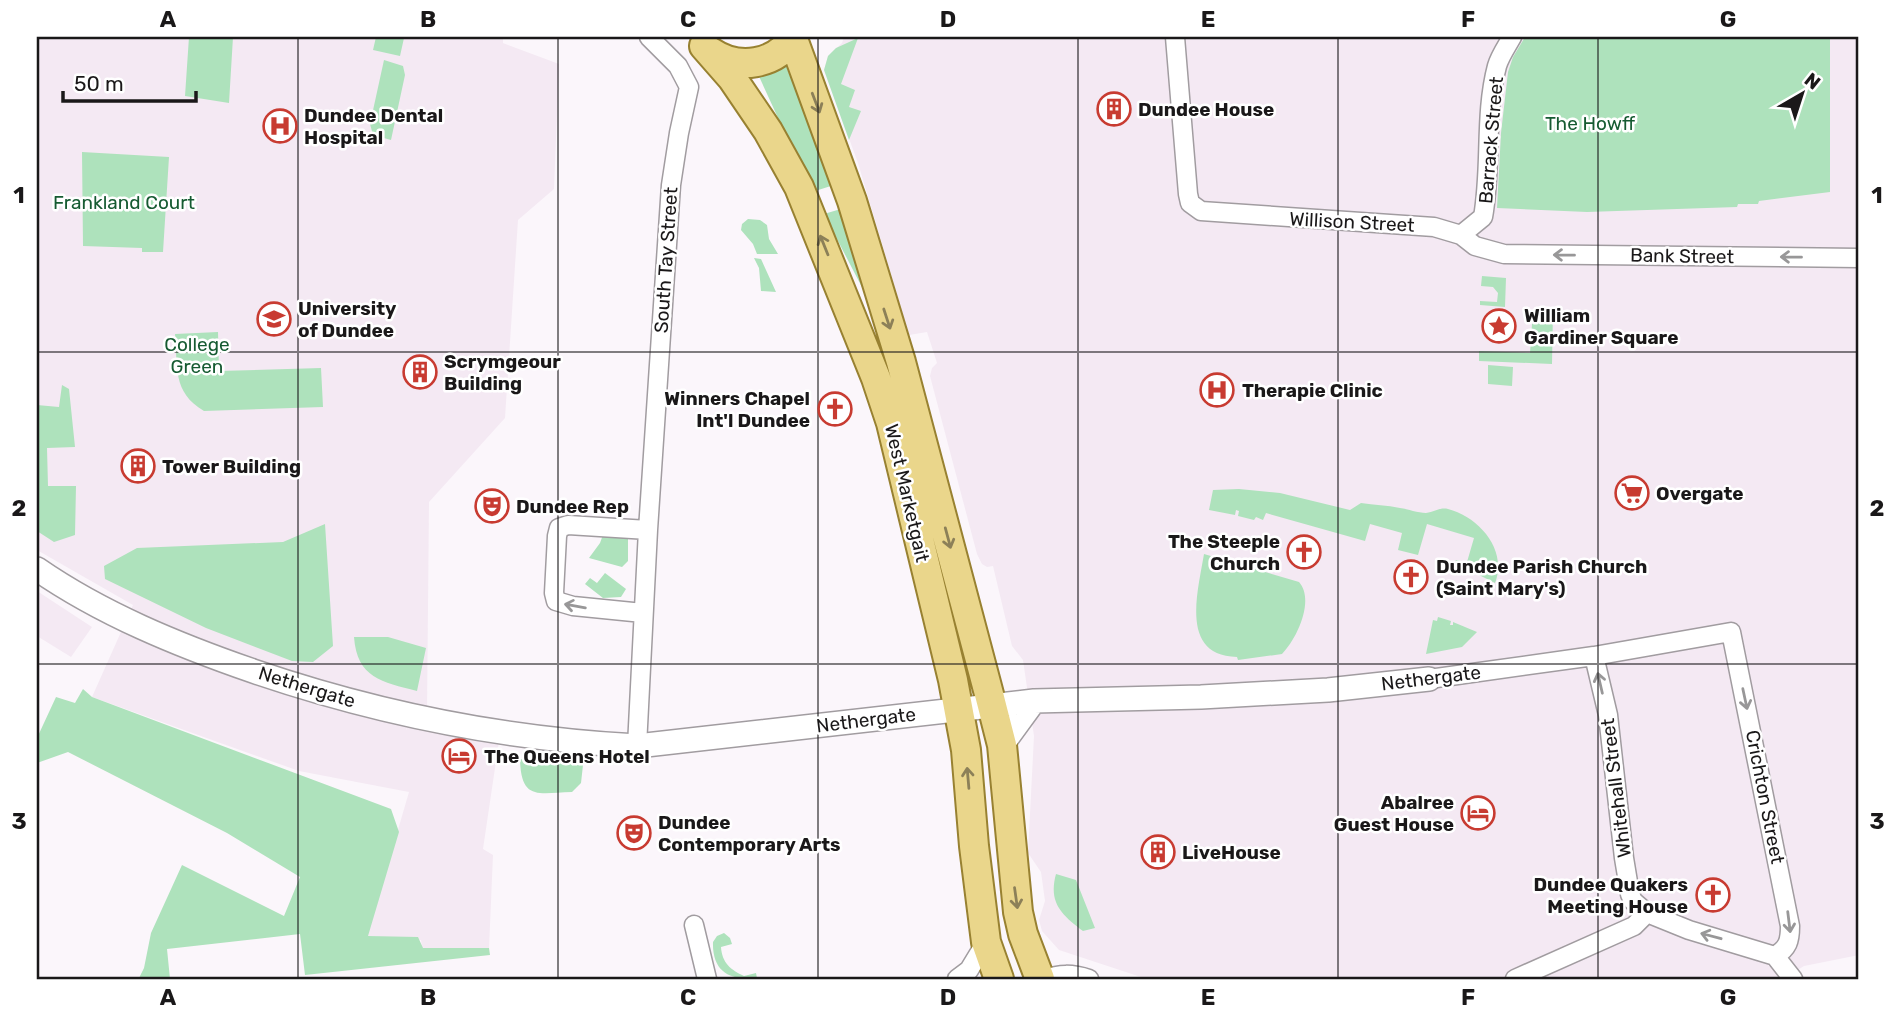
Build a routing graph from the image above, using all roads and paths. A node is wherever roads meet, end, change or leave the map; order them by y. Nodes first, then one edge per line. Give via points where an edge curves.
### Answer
1 (649, 37) edge
2 (1175, 37) edge
3 (1512, 37) edge
4 (796, 38) edge
5 (699, 40) edge
6 (1461, 236) junction
7 (1504, 254) joint
8 (1859, 258) edge
9 (648, 530) junction
10 (37, 569) edge
11 (643, 613) junction
12 (1731, 632) joint
13 (1594, 656) junction
14 (1429, 679) joint
15 (1034, 701) junction
16 (992, 705) junction
17 (958, 709) junction
18 (1002, 745) junction
19 (638, 746) junction
20 (1647, 913) junction
21 (694, 925) dead end
22 (986, 942) junction
23 (1775, 956) junction
24 (707, 979) edge
25 (957, 979) edge
26 (999, 979) edge
27 (1041, 979) edge
28 (1089, 979) edge
29 (1515, 979) edge
30 (1793, 979) edge

1 - 9 street, South Tay Street via 678,66 689,87 671,185
2 - 6 street, Willison Street via 1188,194 1194,208 1211,213 1434,227
3 - 6 street, Barrack Street via 1498,64 1489,114 1483,217
4 - 5 main road via 773,57 751,63 724,59
4 -> 16 main road, West Marketgait via 901,362
17 -> 5 main road, West Marketgait via 891,423 854,320 783,156 732,78
6 - 7 street, Willison Street via 1475,247
8 -> 7 street, Bank Street
9 - 11 street, South Tay Street
11 -> 9 street via 556,601 557,536 559,528 568,524
10 - 19 street, Nethergate via 123,619 205,654 344,699 505,734
11 - 19 street
12 - 13 street, Nethergate
12 -> 23 street, Crichton Street via 1790,926 1790,940
13 - 14 street, Nethergate
20 -> 13 street, Whitehall Street via 1630,894 1608,715
14 - 15 street, Nethergate via 1303,691
15 - 16 street, Nethergate
15 - 18 street
16 - 17 street, Nethergate
16 - 18 main road, West Marketgait
17 - 19 street, Nethergate
22 -> 17 main road, West Marketgait
18 -> 27 main road, West Marketgait via 1018,912
23 -> 20 street
20 - 29 street via 1634,926
21 - 24 street
22 - 25 street via 969,970
22 - 26 main road, West Marketgait
23 - 30 street
27 - 28 street via 1060,974

